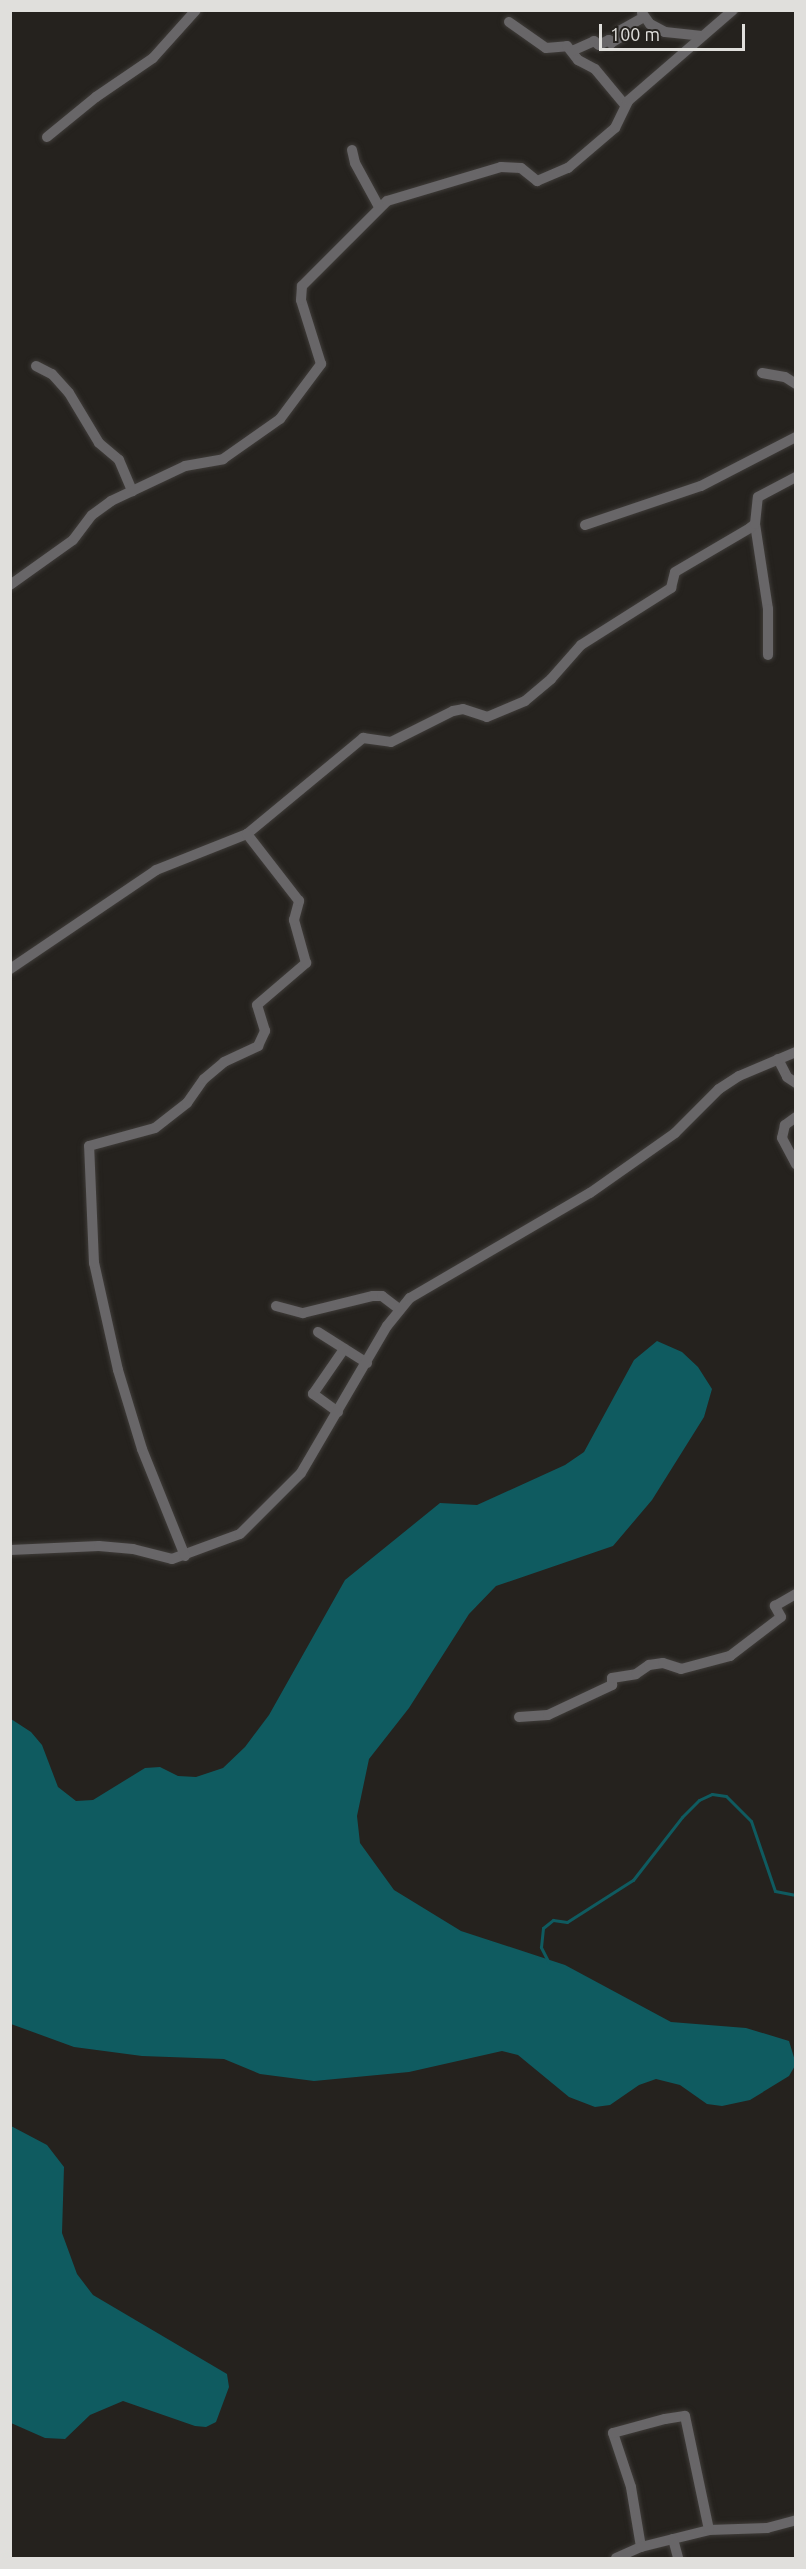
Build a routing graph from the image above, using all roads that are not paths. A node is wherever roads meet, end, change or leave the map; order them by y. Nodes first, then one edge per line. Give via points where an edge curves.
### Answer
1 (196, 10) edge
2 (733, 10) edge
3 (642, 14) edge
4 (509, 22) dead end
5 (702, 36) junction
6 (572, 51) junction
7 (625, 105) junction
8 (47, 137) dead end
9 (352, 150) dead end
10 (379, 207) junction
11 (36, 366) dead end
12 (762, 373) dead end
13 (795, 384) edge
14 (795, 436) edge
15 (795, 477) edge
16 (132, 491) junction
17 (755, 524) junction
18 (585, 525) dead end
19 (10, 585) edge
20 (768, 655) dead end
21 (247, 834) junction
22 (10, 969) edge
23 (795, 1052) edge
24 (778, 1059) junction
25 (795, 1083) edge
26 (795, 1117) edge
27 (795, 1164) edge
28 (276, 1306) dead end
29 (399, 1309) junction
30 (318, 1332) dead end
31 (344, 1349) junction
32 (367, 1363) junction
33 (338, 1412) junction
34 (10, 1550) edge
35 (184, 1556) junction
36 (795, 1594) edge
37 (519, 1718) dead end
38 (795, 2520) edge
39 (709, 2530) junction
40 (673, 2539) junction
41 (641, 2547) junction
42 (616, 2559) edge
43 (678, 2559) edge

1 - 8 street via 153,58
2 - 5 street
3 - 5 street via 665,32
3 - 6 street via 619,32 621,38 599,45 594,41
4 - 6 street via 546,48 563,44
5 - 7 street
6 - 7 street via 595,69
7 - 10 street via 615,128 596,148 550,177 537,181 521,168 501,167 393,197
9 - 10 street
10 - 16 street via 302,286 301,300 321,364 280,419 223,459 185,466
11 - 16 street via 52,374 69,393 99,443 119,459
12 - 13 street via 785,377
14 - 18 street via 701,486
15 - 17 street via 758,497
16 - 19 street via 92,515 73,540
17 - 20 street via 768,609
17 - 21 street via 675,572 671,588 581,645 525,701 486,717 463,709 453,711 391,742 363,738
21 - 22 street via 156,870
21 - 35 street via 299,901 294,920 306,963 257,1005 265,1031 258,1046 224,1062 204,1079 187,1103 155,1128 89,1146 94,1263 118,1370 142,1449
23 - 24 street
24 - 25 street via 787,1077
24 - 29 street via 719,1089 675,1133 568,1207 448,1273
26 - 27 street via 785,1125 782,1138
28 - 29 street via 303,1313 382,1296
29 - 32 street
30 - 31 street
31 - 32 street
31 - 33 street via 313,1394
32 - 33 street
33 - 35 street via 301,1473 272,1506 240,1534
34 - 35 street via 99,1546 132,1549 169,1559
36 - 37 street via 775,1606 781,1617 730,1656 681,1669 663,1663 650,1665 636,1674 612,1678 612,1685 548,1715
38 - 39 street via 767,2528
39 - 40 street
39 - 41 street via 685,2416 665,2419 613,2433 631,2487
40 - 41 street
40 - 43 street
41 - 42 street

